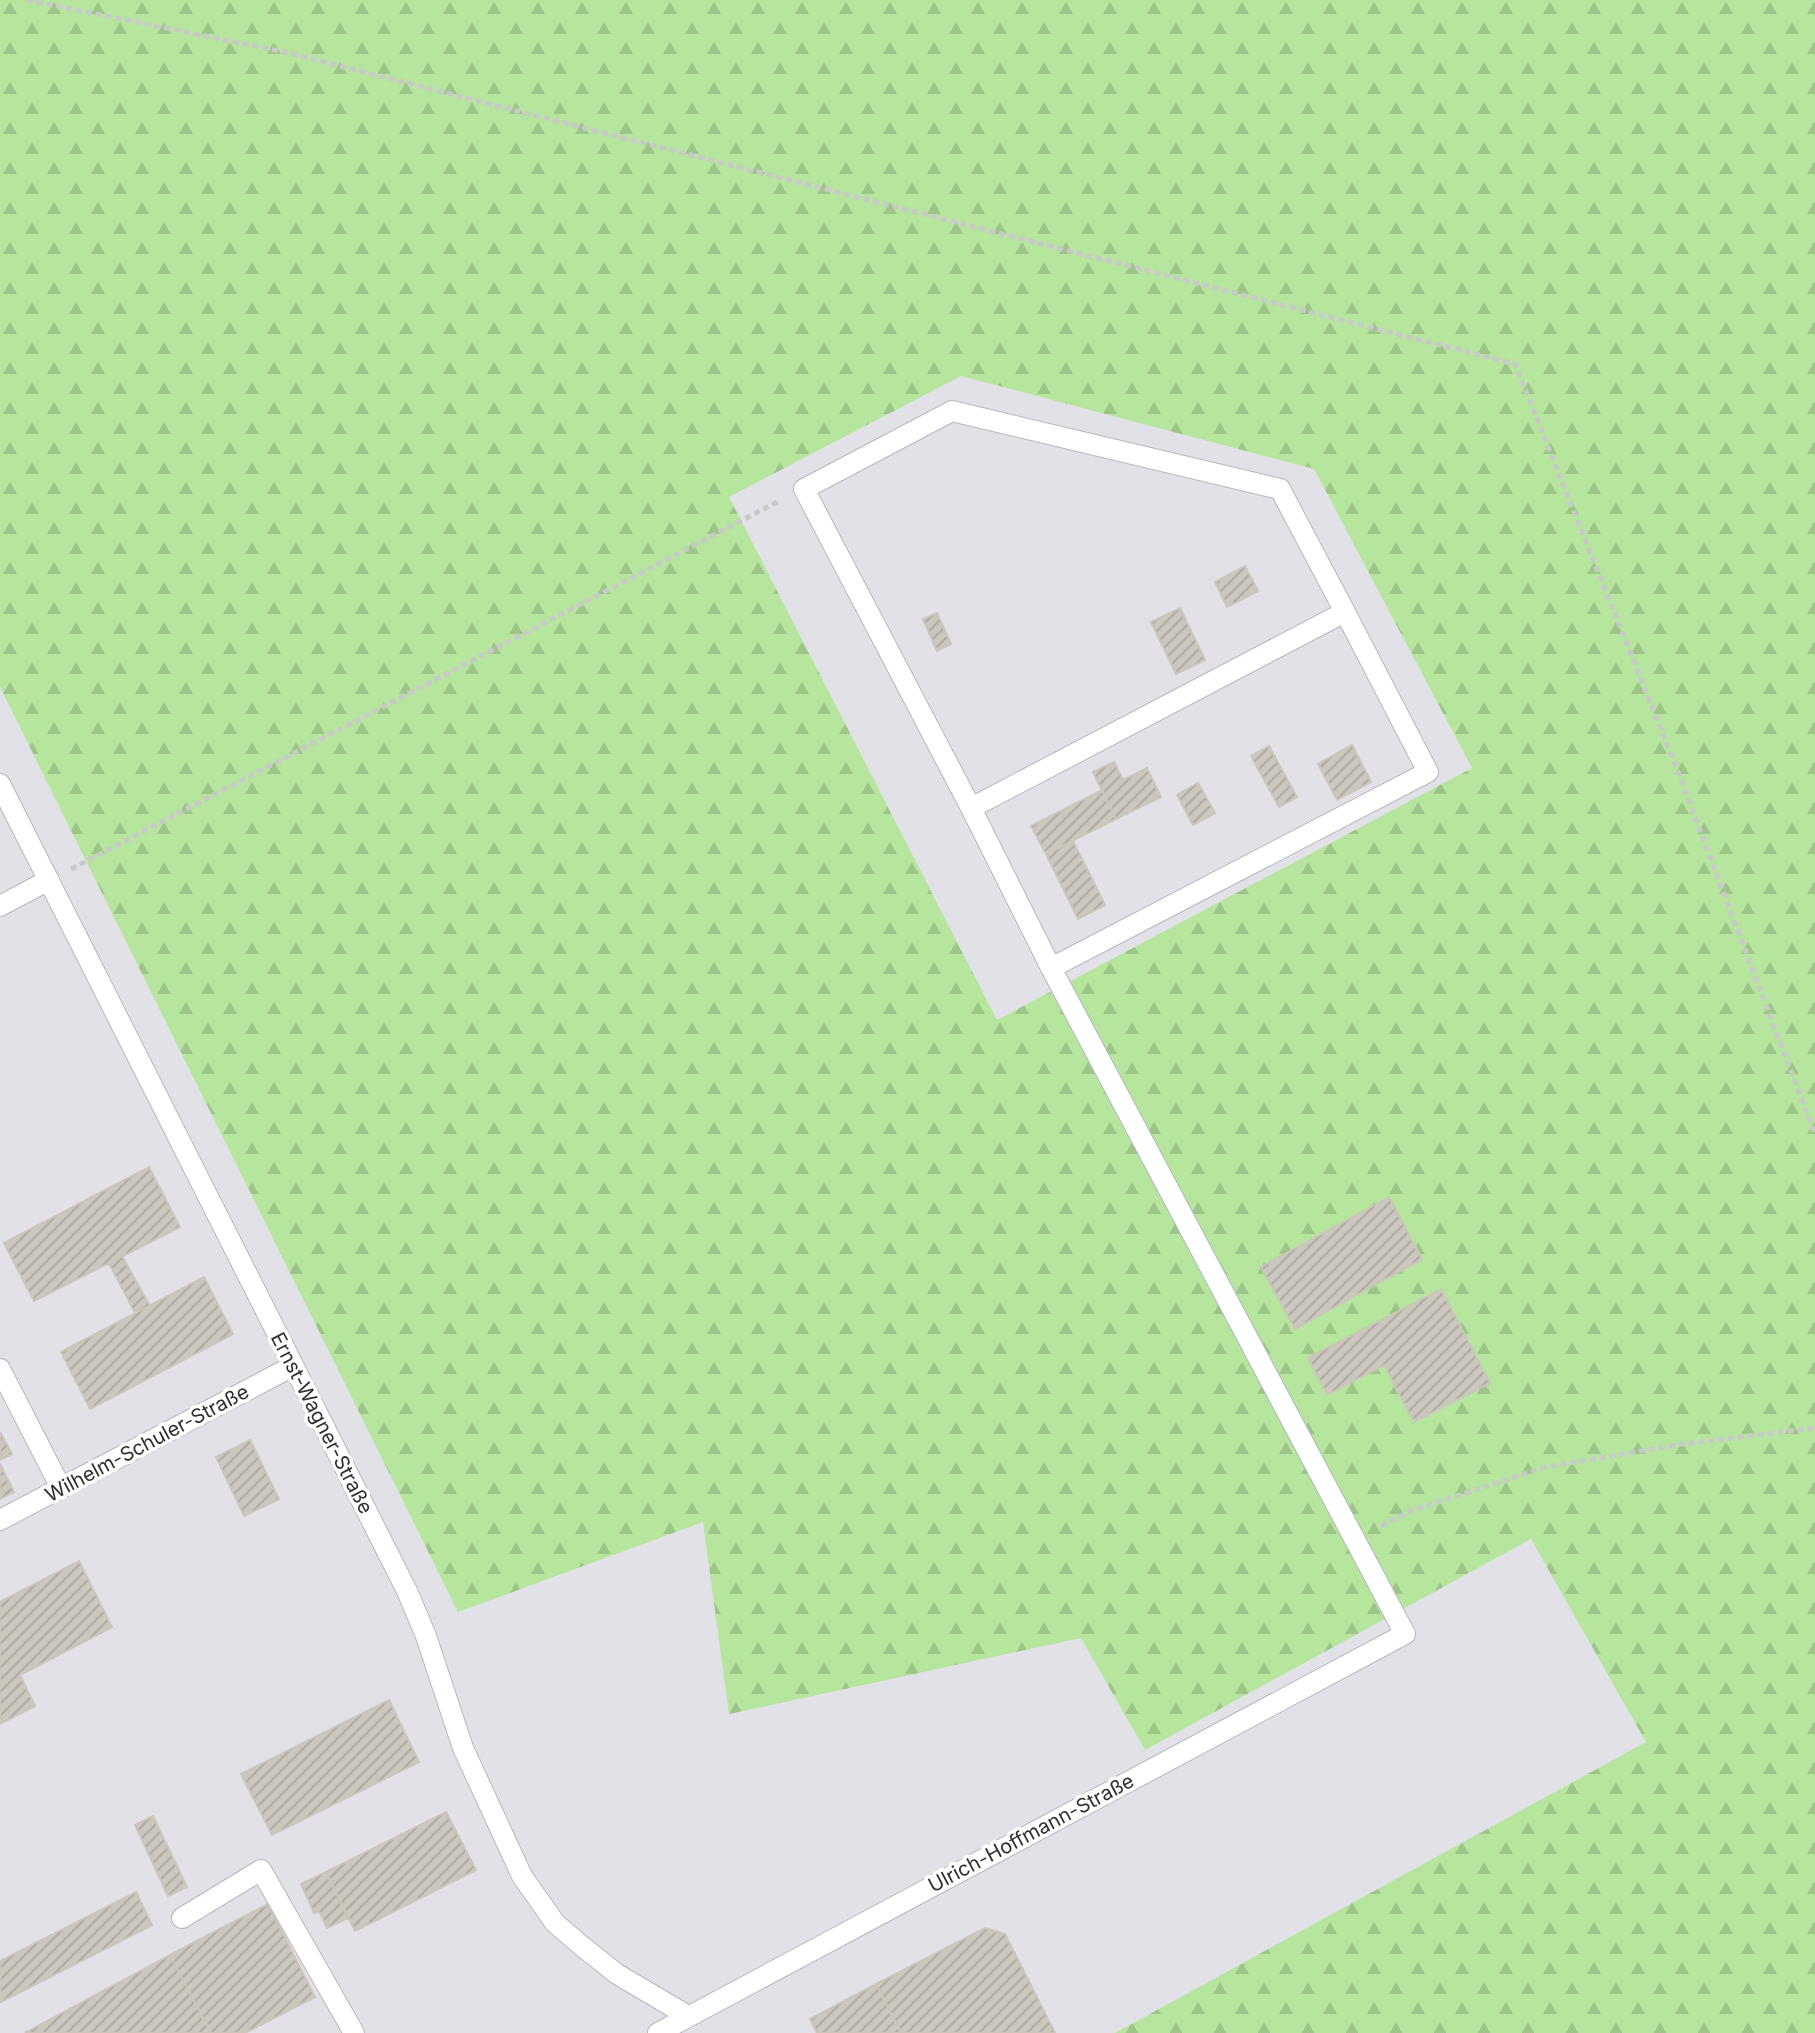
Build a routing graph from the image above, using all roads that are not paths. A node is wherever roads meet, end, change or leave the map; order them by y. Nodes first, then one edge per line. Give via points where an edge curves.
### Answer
1 (1345, 612) junction
2 (0, 784) edge
3 (971, 808) junction
4 (49, 880) junction
5 (0, 906) edge
6 (1051, 968) junction
7 (293, 1366) junction
8 (0, 1369) edge
9 (61, 1488) junction
10 (0, 1520) edge
11 (182, 1918) dead end
12 (688, 2016) junction
13 (354, 2033) edge
14 (658, 2033) edge

1 - 3 lane
1 - 3 lane via 1280,489 952,411 804,489
1 - 6 lane via 1428,772
2 - 4 lane, Ernst-Wagner-Straße
3 - 6 lane
4 - 5 lane
4 - 7 lane, Ernst-Wagner-Straße
6 - 12 lane, Ulrich-Hoffmann-Straße via 1405,1634
7 - 9 lane, Wilhelm-Schuler-Straße
7 - 12 lane, Ernst-Wagner-Straße via 407,1591 463,1748 522,1876 555,1923 583,1947
8 - 9 lane
9 - 10 lane, Wilhelm-Schuler-Straße
11 - 13 lane via 261,1870
12 - 14 lane, Ulrich-Hoffmann-Straße

